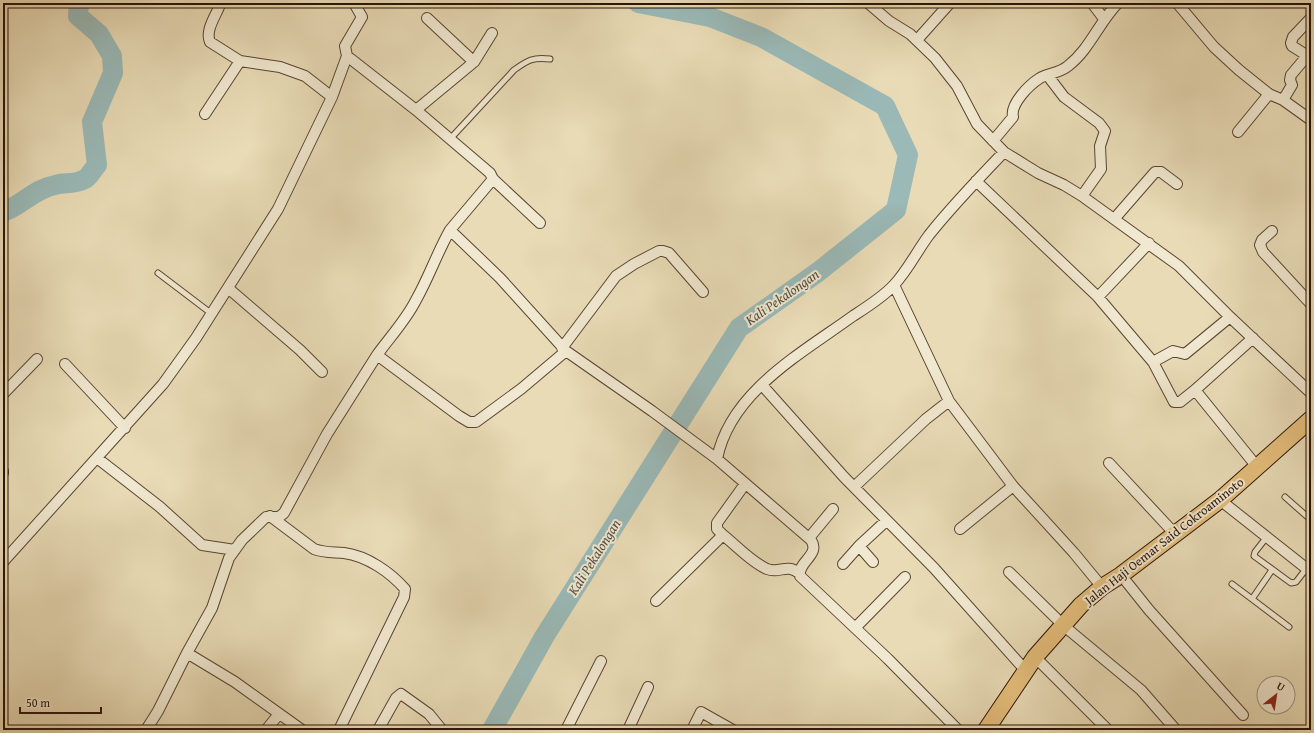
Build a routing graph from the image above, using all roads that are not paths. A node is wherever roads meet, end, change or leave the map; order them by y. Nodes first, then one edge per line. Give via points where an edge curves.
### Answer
1 (354, 3) edge
2 (868, 3) edge
3 (950, 3) edge
4 (1092, 3) edge
5 (1118, 3) edge
6 (1176, 3) edge
7 (219, 7) dead end
8 (427, 18) dead end
9 (1104, 18) junction
10 (1311, 18) edge
11 (492, 32) dead end
12 (917, 40) junction
13 (347, 56) junction
14 (1309, 57) edge
15 (550, 60) dead end
16 (240, 61) junction
17 (474, 62) junction
18 (1048, 76) junction
19 (1270, 94) junction
20 (332, 97) junction
21 (1283, 100) junction
22 (416, 110) junction
23 (205, 114) dead end
24 (1311, 120) edge
25 (1238, 132) dead end
26 (451, 138) junction
27 (993, 141) junction
28 (1004, 152) junction
29 (493, 179) junction
30 (976, 181) junction
31 (1177, 184) dead end
32 (1082, 196) junction
33 (1115, 218) junction
34 (540, 223) dead end
35 (450, 230) junction
36 (1272, 232) dead end
37 (1149, 243) junction
38 (158, 273) dead end
39 (894, 285) junction
40 (228, 288) junction
41 (703, 292) dead end
42 (1098, 297) junction
43 (1311, 304) edge
44 (212, 314) junction
45 (1230, 318) junction
46 (1253, 338) junction
47 (564, 350) junction
48 (377, 355) junction
49 (37, 359) dead end
50 (1153, 362) junction
51 (65, 364) dead end
52 (322, 372) dead end
53 (762, 385) junction
54 (1195, 390) junction
55 (1311, 393) edge
56 (3, 394) edge
57 (949, 401) junction
58 (1311, 419) edge
59 (126, 428) junction
60 (98, 458) junction
61 (717, 459) junction
62 (1110, 463) dead end
63 (1258, 468) junction
64 (744, 484) junction
65 (1013, 486) junction
66 (854, 487) junction
67 (1285, 497) dead end
68 (1220, 500) junction
69 (833, 509) dead end
70 (270, 516) junction
71 (1311, 520) edge
72 (886, 521) junction
73 (960, 530) dead end
74 (1175, 534) junction
75 (723, 535) junction
76 (809, 538) junction
77 (1266, 538) junction
78 (859, 546) junction
79 (235, 550) junction
80 (3, 562) edge
81 (873, 562) dead end
82 (843, 564) dead end
83 (1272, 570) junction
84 (1308, 570) edge
85 (1009, 572) dead end
86 (799, 573) junction
87 (1121, 575) junction
88 (905, 577) dead end
89 (1232, 584) dead end
90 (1102, 587) junction
91 (1252, 599) junction
92 (656, 601) dead end
93 (1064, 626) junction
94 (1289, 627) dead end
95 (855, 628) junction
96 (187, 653) junction
97 (1035, 657) junction
98 (602, 661) dead end
99 (1026, 672) junction
100 (648, 687) dead end
101 (279, 714) junction
102 (1243, 715) dead end
103 (146, 730) edge
104 (266, 730) edge
105 (302, 730) edge
106 (339, 730) edge
107 (378, 730) edge
108 (442, 730) edge
109 (566, 730) edge
110 (628, 730) edge
111 (692, 730) edge
112 (733, 730) edge
113 (958, 730) edge
114 (986, 730) edge
115 (1108, 730) edge
116 (1176, 730) edge

1 - 13 street via 362,17 345,46
2 - 12 street
3 - 12 street
4 - 9 street
5 - 9 street
6 - 19 street via 1214,47
7 - 16 street via 208,37 216,46
8 - 17 street
9 - 18 street via 1078,57 1064,69
10 - 14 street via 1293,37 1291,43
11 - 17 street
12 - 27 street via 957,86 977,124
13 - 20 street
13 - 22 street
14 - 21 street via 1291,75 1292,85
15 - 26 lane via 536,58 526,61 514,70
16 - 20 street via 290,70 305,76
16 - 23 street
17 - 22 street
18 - 27 street via 1040,78 1022,95 1013,108 1013,117
18 - 32 street via 1064,97 1099,123 1105,131 1100,146 1101,169
19 - 21 street
19 - 25 street
20 - 40 street via 278,209
21 - 24 street
22 - 26 street
26 - 29 street via 490,173
27 - 28 street
28 - 30 street
28 - 32 street
29 - 34 street
29 - 35 street
30 - 39 street via 929,236
30 - 42 street
31 - 33 street via 1161,172 1154,172
32 - 33 street
33 - 37 street
35 - 47 street via 500,278
35 - 48 street via 416,300
36 - 43 street via 1262,240 1260,245 1263,252
37 - 42 street
37 - 45 street via 1179,266
38 - 44 lane
39 - 53 street via 802,352
39 - 57 street
40 - 44 street
40 - 52 street
41 - 47 street via 669,253 659,251 616,276
42 - 50 street
44 - 59 street via 163,384
45 - 46 street
45 - 50 street via 1186,354 1173,351
46 - 54 street
46 - 55 street
47 - 48 street via 521,389 476,422 469,422 459,416
47 - 61 street
48 - 70 street via 327,434 284,512 279,517
49 - 56 street
50 - 54 street via 1174,402 1180,402
51 - 59 street
53 - 61 street via 741,406 725,434
53 - 66 street
54 - 63 street
57 - 65 street
57 - 66 street via 926,419
58 - 63 main road, Jalan Haji Oemar Said Cokroaminoto
59 - 60 street
60 - 79 street via 160,507 202,545
60 - 80 street
61 - 64 street
62 - 74 street
63 - 68 main road, Jalan Haji Oemar Said Cokroaminoto
64 - 75 street via 717,523 717,529
64 - 76 street
65 - 73 street
65 - 90 street
66 - 72 street
67 - 71 lane
68 - 74 main road, Jalan Haji Oemar Said Cokroaminoto
68 - 77 street
69 - 76 street
70 - 79 street via 266,517
70 - 106 street via 314,549 359,556 381,569 405,589 404,597
72 - 78 street
72 - 99 street via 934,568
74 - 87 main road, Jalan Haji Oemar Said Cokroaminoto
75 - 86 street via 768,570 789,567
75 - 92 street
76 - 86 street via 814,544 813,550
77 - 83 lane via 1254,556
77 - 84 street
78 - 81 street
78 - 82 street
79 - 96 street via 227,564 216,599
83 - 84 lane via 1291,583 1296,582
83 - 91 lane
85 - 93 street
86 - 95 street
87 - 90 main road, Jalan Haji Oemar Said Cokroaminoto
87 - 102 street
88 - 95 street
89 - 91 lane
90 - 93 main road, Jalan Haji Oemar Said Cokroaminoto via 1081,605
91 - 94 lane
93 - 97 main road, Jalan Haji Oemar Said Cokroaminoto
93 - 116 street via 1141,690
95 - 113 street
96 - 101 street via 235,682
96 - 103 street
97 - 99 main road, Jalan Haji Oemar Said Cokroaminoto
97 - 115 street
98 - 109 street
99 - 114 main road, Jalan Haji Oemar Said Cokroaminoto
100 - 110 street
101 - 104 street
101 - 105 street
107 - 108 street via 396,698 401,694 430,714
111 - 112 street via 701,712

